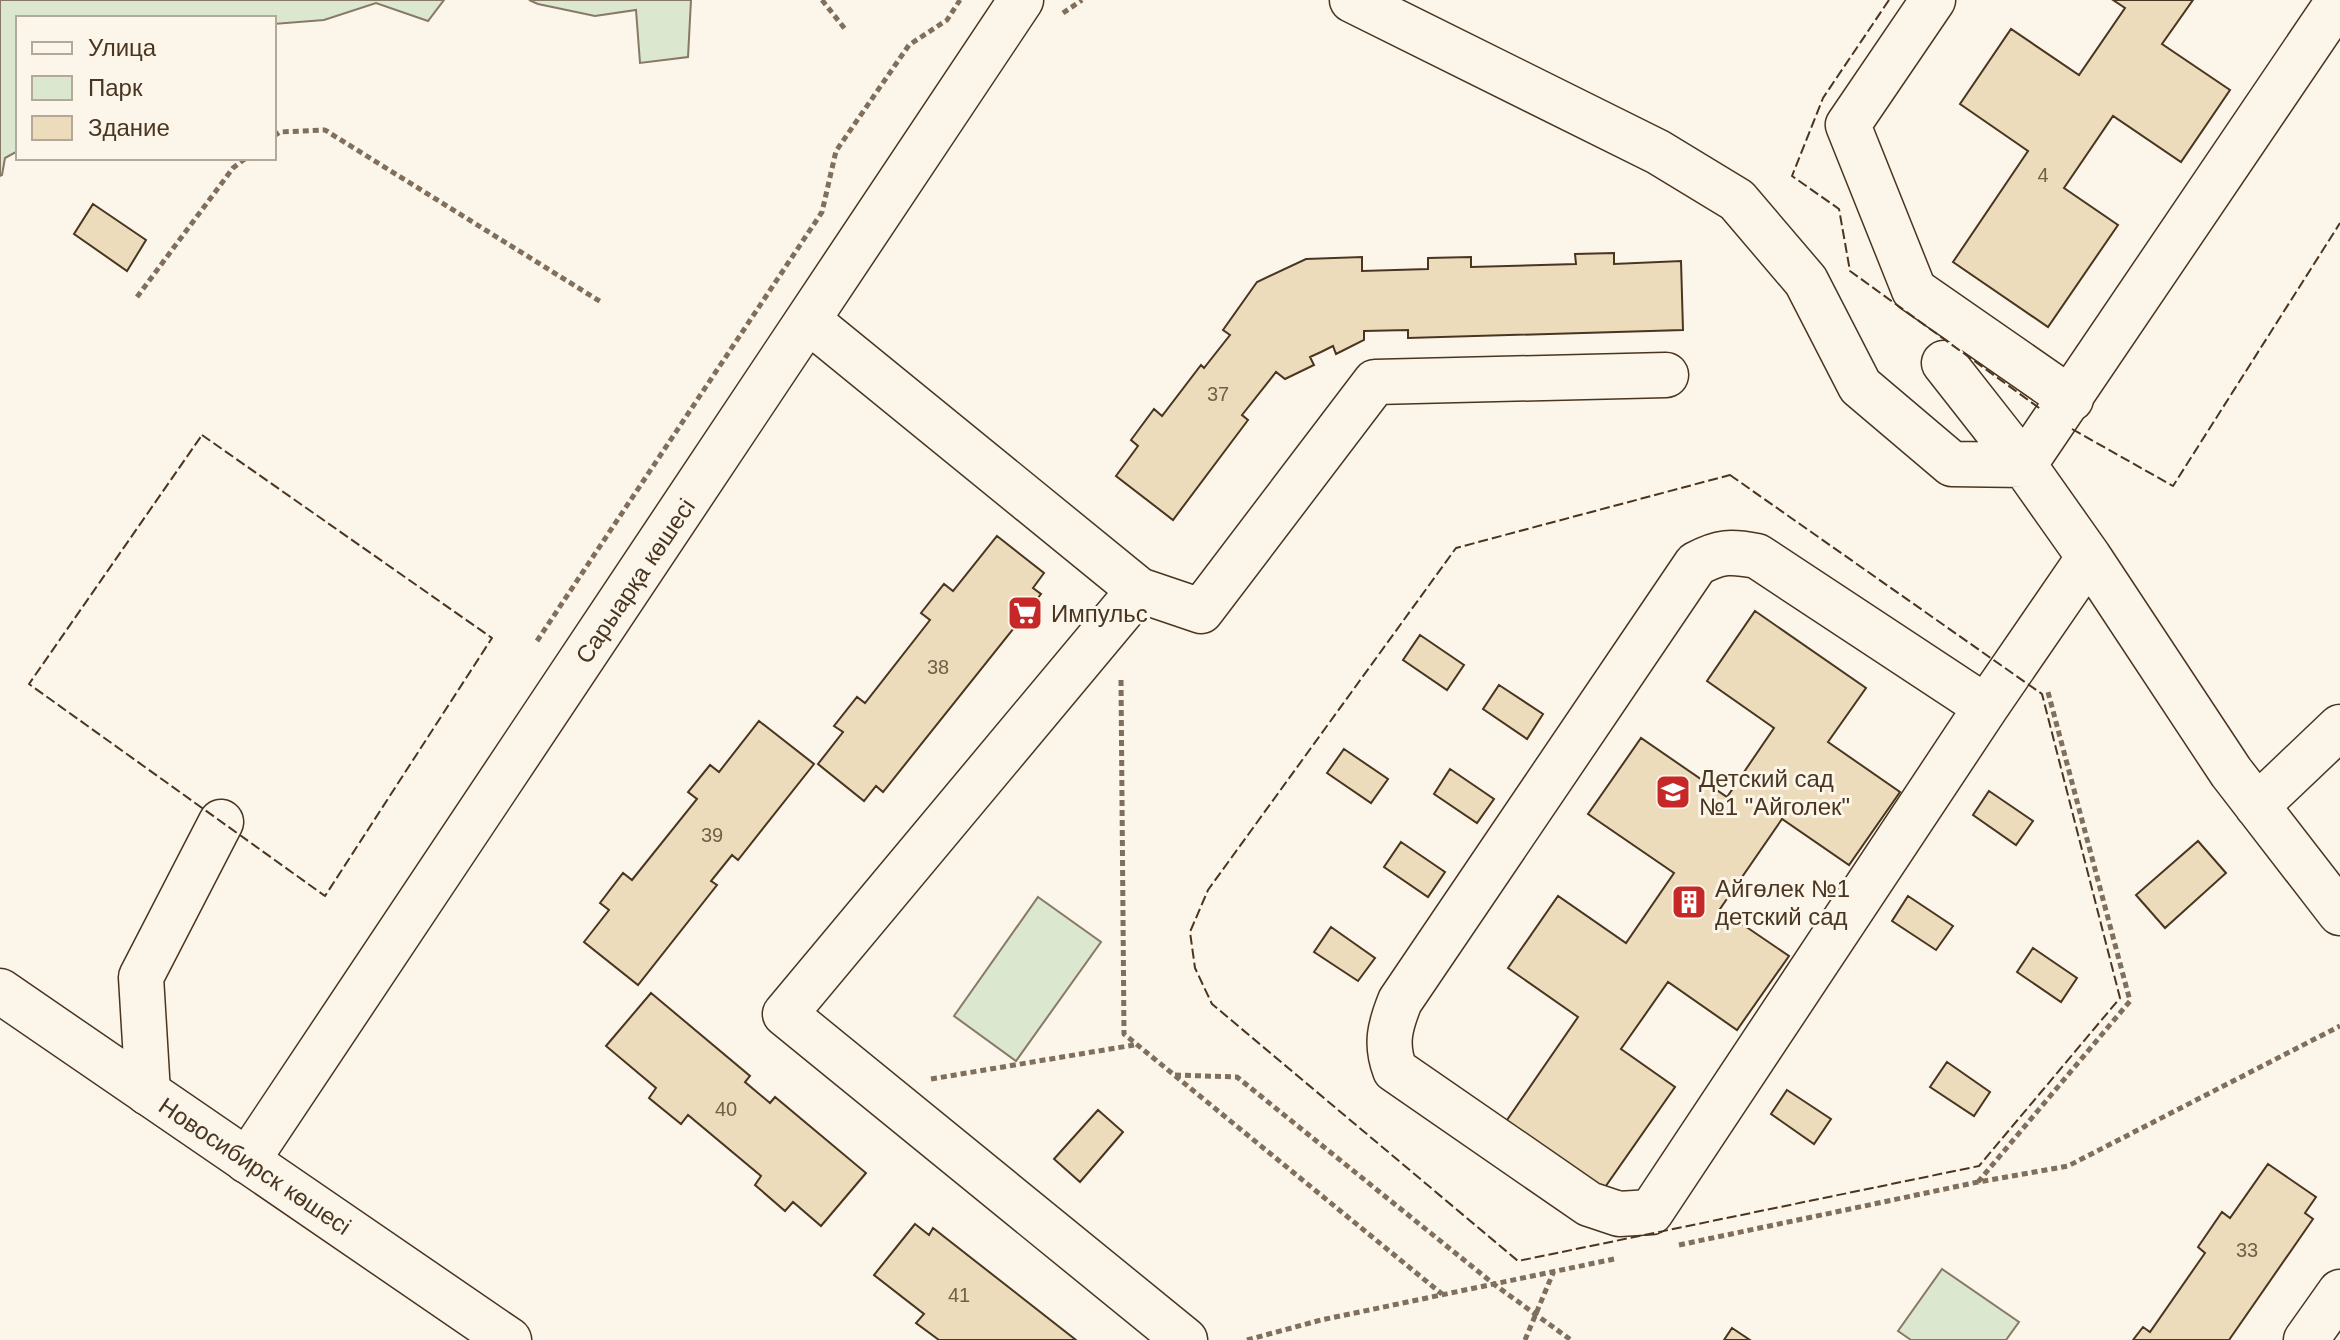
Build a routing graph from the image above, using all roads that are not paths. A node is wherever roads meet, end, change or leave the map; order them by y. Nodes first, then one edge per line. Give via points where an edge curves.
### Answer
1 (1021, 0) edge
2 (1352, 0) edge
3 (1933, 0) edge
4 (2339, 0) edge
5 (809, 321) junction
6 (1944, 363) dead end
7 (1666, 375) dead end
8 (2071, 399) junction
9 (2024, 465) junction
10 (2089, 557) junction
11 (1130, 602) junction
12 (1986, 707) junction
13 (2340, 727) edge
14 (2257, 806) junction
15 (221, 822) dead end
16 (2340, 913) edge
17 (0, 991) edge
18 (148, 1093) junction
19 (247, 1161) junction
20 (2340, 1292) edge
21 (509, 1340) edge
22 (1185, 1340) edge
23 (2306, 1340) edge

1 - 5 street, Сарыарқа көшесі
2 - 9 street via 1658,152 1737,200 1806,281 1860,386 1952,464
3 - 8 street via 1848,125 1914,290
4 - 8 street
5 - 11 street
5 - 19 street, Сарыарқа көшесі
6 - 9 street
7 - 11 street via 1375,382 1201,611
8 - 9 street
9 - 10 street
10 - 12 street
10 - 14 street
11 - 22 street via 785,1014
12 - 12 street via 1651,1212 1619,1214 1589,1204 1395,1070 1389,1027 1400,1001 1696,564 1715,554 1757,556
13 - 14 street
14 - 16 street
15 - 18 street via 141,977
17 - 18 street, Новосибирск көшесі
18 - 19 street, Новосибирск көшесі
19 - 21 street, Новосибирск көшесі
20 - 23 street

